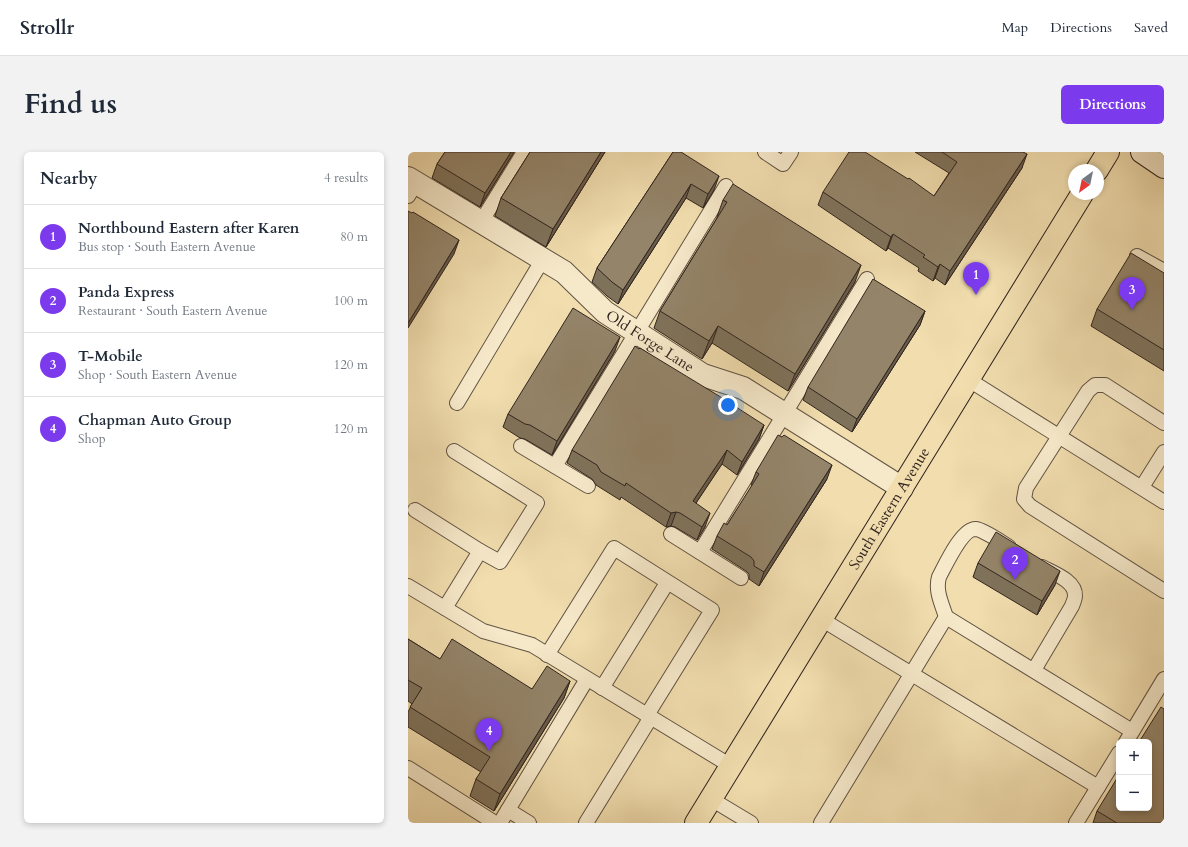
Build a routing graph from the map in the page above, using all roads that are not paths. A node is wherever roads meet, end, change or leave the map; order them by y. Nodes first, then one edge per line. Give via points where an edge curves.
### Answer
1 (524, 152) edge
2 (765, 152) edge
3 (791, 152) edge
4 (1108, 152) edge
5 (1142, 152) edge
6 (1101, 164) edge
7 (1164, 167) edge
8 (713, 178) edge
9 (411, 186) edge
10 (726, 186) junction
11 (739, 194) edge
12 (1078, 200) edge
13 (481, 222) junction
14 (1137, 256) edge
15 (543, 259) junction
16 (1164, 270) edge
17 (855, 271) edge
18 (867, 279) junction
19 (880, 287) edge
20 (636, 332) junction
21 (969, 380) junction
22 (457, 403) dead end
23 (784, 414) junction
24 (1164, 423) edge
25 (1060, 436) junction
26 (521, 446) dead end
27 (454, 451) dead end
28 (1164, 452) edge
29 (555, 466) junction
30 (588, 486) dead end
31 (1142, 487) junction
32 (902, 488) junction
33 (1164, 502) edge
34 (415, 510) dead end
35 (671, 534) dead end
36 (480, 551) junction
37 (700, 552) junction
38 (1019, 553) edge
39 (1032, 561) edge
40 (741, 578) dead end
41 (668, 582) junction
42 (408, 586) edge
43 (1164, 591) edge
44 (445, 608) junction
45 (946, 617) junction
46 (821, 619) junction
47 (548, 655) junction
48 (1034, 670) junction
49 (911, 674) junction
50 (587, 679) junction
51 (1164, 679) edge
52 (602, 688) junction
53 (649, 716) junction
54 (1129, 737) edge
55 (1116, 758) edge
56 (731, 766) junction
57 (408, 768) edge
58 (1098, 787) junction
59 (711, 798) junction
60 (508, 810) junction
61 (495, 823) edge
62 (500, 823) edge
63 (529, 823) edge
64 (586, 823) edge
65 (696, 823) edge
66 (751, 823) edge
67 (821, 823) edge
68 (1076, 823) edge

1 - 13 lane
2 - 3 lane via 783,164
4 - 6 main road
5 - 7 street
8 - 10 lane
9 - 13 street, Old Forge Lane
10 - 11 lane
10 - 20 lane
12 - 21 main road, South Eastern Avenue
13 - 15 street, Old Forge Lane
14 - 16 lane
15 - 20 street, Old Forge Lane via 564,272 605,312
15 - 22 lane
17 - 18 lane
18 - 19 lane
18 - 23 lane
20 - 23 street, Old Forge Lane via 703,375 743,388
20 - 29 lane
21 - 25 lane
21 - 32 main road, South Eastern Avenue
23 - 32 street, Old Forge Lane
23 - 37 lane
24 - 25 lane via 1105,385 1095,385
25 - 31 lane
25 - 43 lane via 1026,488 1024,499 1030,506
26 - 29 lane
27 - 36 lane via 537,503 500,562
28 - 31 lane
29 - 30 lane
31 - 33 lane
32 - 46 main road, South Eastern Avenue
34 - 36 lane
35 - 37 lane
36 - 44 lane
37 - 40 lane
38 - 45 lane via 986,533 976,529 968,531 937,584
39 - 48 lane via 1066,581 1072,587 1075,596 1072,606
41 - 47 lane via 614,548
41 - 52 lane
41 - 53 lane via 712,610
42 - 44 lane
44 - 47 lane via 483,631 532,645
45 - 48 lane
45 - 49 lane
46 - 49 lane
46 - 56 main road, South Eastern Avenue
47 - 50 lane
48 - 54 lane
49 - 58 lane
49 - 67 lane
50 - 52 lane
50 - 60 lane
51 - 54 lane
52 - 53 lane
53 - 56 lane
53 - 64 lane
55 - 58 lane
56 - 59 main road, South Eastern Avenue
57 - 61 lane
58 - 68 lane
59 - 65 main road, South Eastern Avenue
59 - 66 lane
60 - 62 lane
60 - 63 lane

